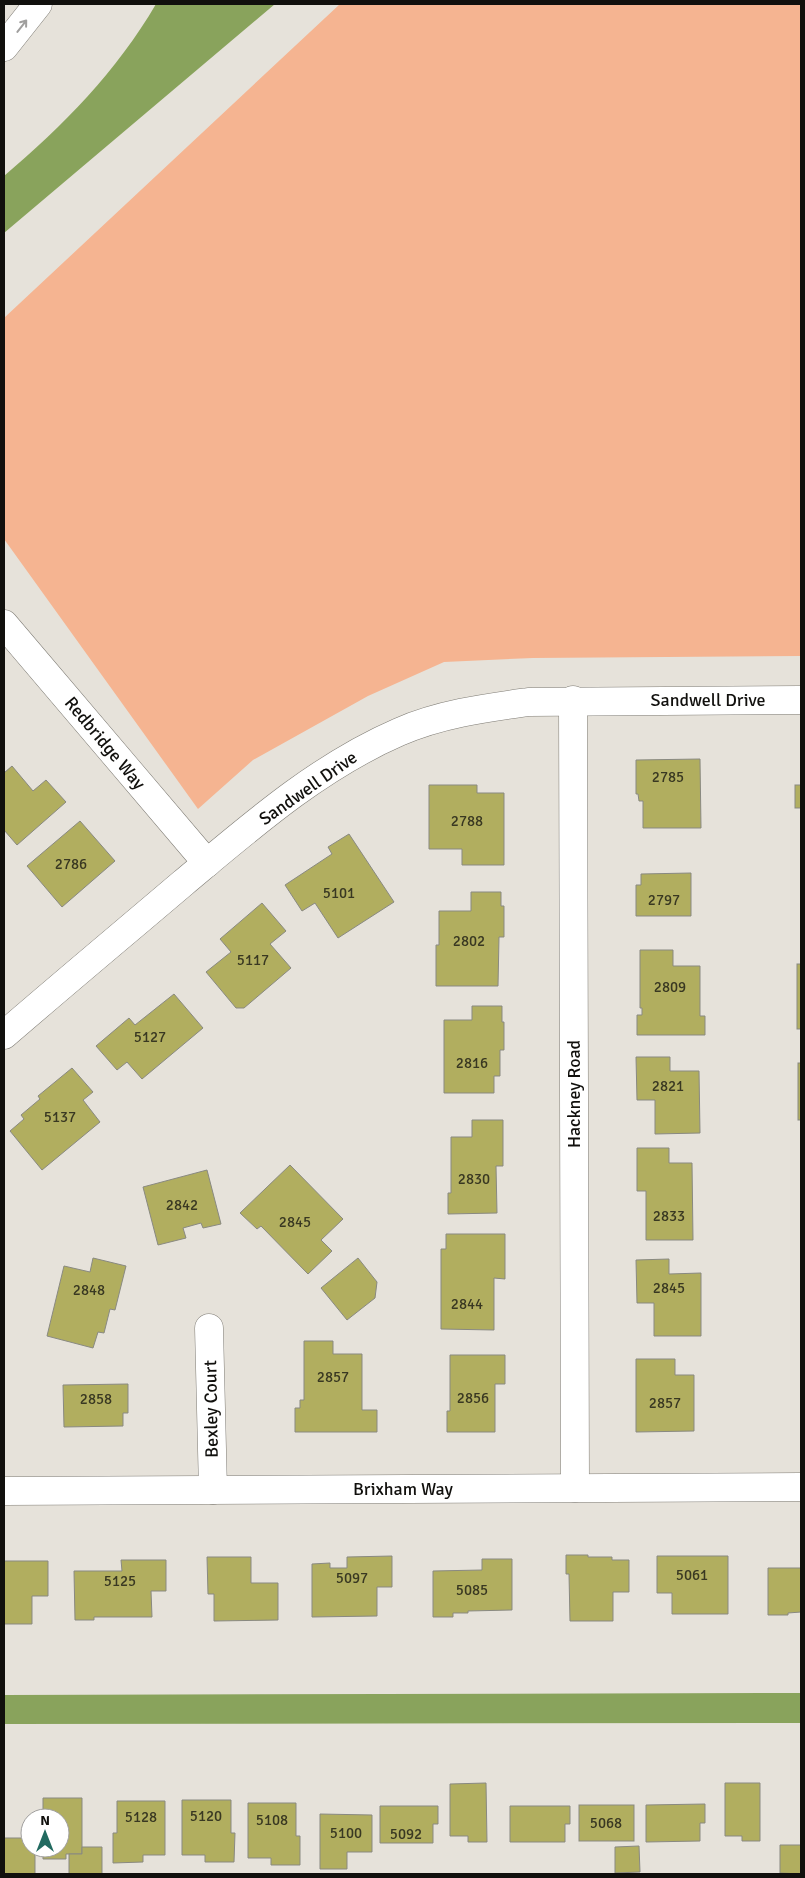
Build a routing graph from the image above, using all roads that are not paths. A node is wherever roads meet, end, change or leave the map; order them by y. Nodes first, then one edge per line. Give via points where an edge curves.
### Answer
1 (38, 4) edge
2 (4, 47) edge
3 (4, 624) edge
4 (573, 700) junction
5 (801, 700) edge
6 (207, 863) junction
7 (4, 1035) edge
8 (209, 1328) dead end
9 (801, 1487) edge
10 (575, 1488) junction
11 (212, 1490) junction
12 (4, 1491) edge

2 -> 1 street
3 - 6 street, Redbridge Way
4 - 5 street, Sandwell Drive
4 - 6 street, Sandwell Drive via 485,708 400,732 324,772
4 - 10 street, Hackney Road
6 - 7 street, Sandwell Drive
8 - 11 street, Bexley Court
9 - 10 street, Brixham Way
10 - 11 street, Brixham Way
11 - 12 street, Brixham Way

